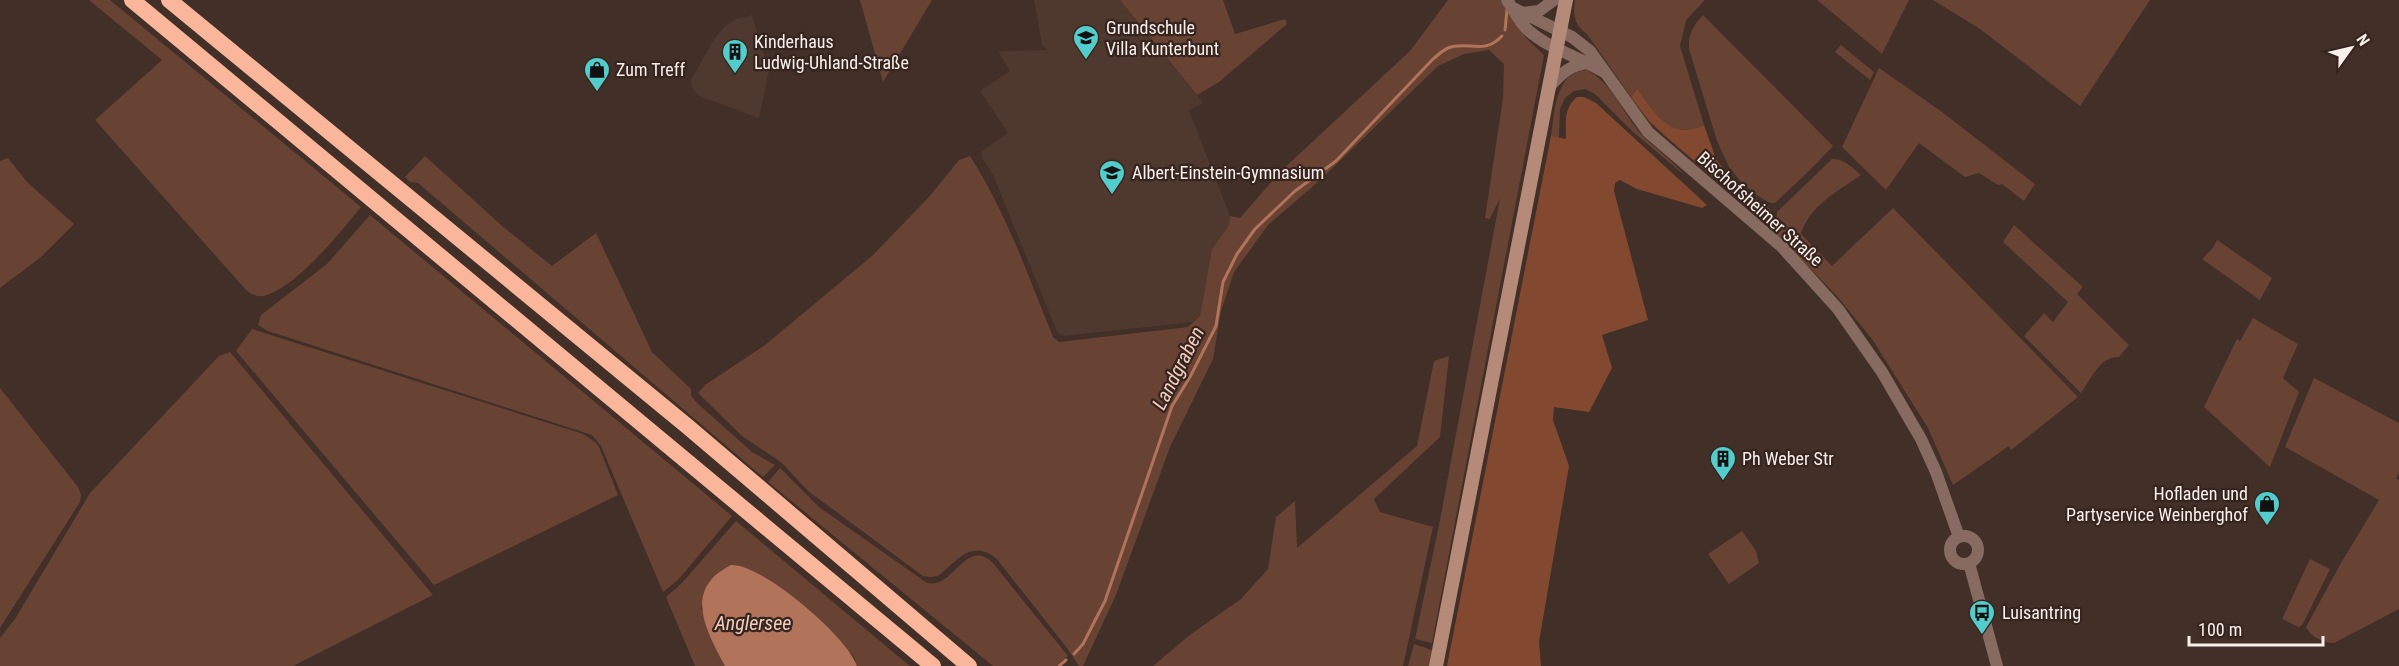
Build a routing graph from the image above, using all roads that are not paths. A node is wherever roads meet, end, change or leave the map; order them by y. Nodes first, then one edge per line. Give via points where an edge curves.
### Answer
1 (132, 0) edge
2 (169, 0) edge
3 (1554, 0) edge
4 (1566, 0) edge
5 (1514, 7) edge
6 (1560, 31) junction
7 (1556, 48) junction
8 (1590, 63) junction
9 (1608, 75) junction
10 (1548, 88) junction
11 (1959, 537) junction
12 (1969, 563) junction
13 (933, 666) edge
14 (969, 666) edge
15 (1436, 666) edge
16 (1997, 666) edge

1 - 13 highway
2 - 14 highway via 678,419
3 - 5 street via 1539,11
4 - 6 main road
5 - 6 street, Bischofsheimer Straße
5 - 7 street, Bischofsheimer Straße via 1527,29
6 - 7 main road
6 - 9 street, Bischofsheimer Straße via 1590,51
7 - 8 street, Bischofsheimer Straße
7 - 10 main road
8 - 9 street, Bischofsheimer Straße
8 - 10 street via 1567,69
9 - 11 street, Bischofsheimer Straße via 1648,132 1774,240 1839,309 1917,431
10 - 15 main road
11 - 12 street, Bischofsheimer Straße via 1968,537 1977,546 1977,556
11 - 12 street, Bischofsheimer Straße via 1952,543 1951,555 1961,564
12 - 16 street, Bischofsheimer Straße

